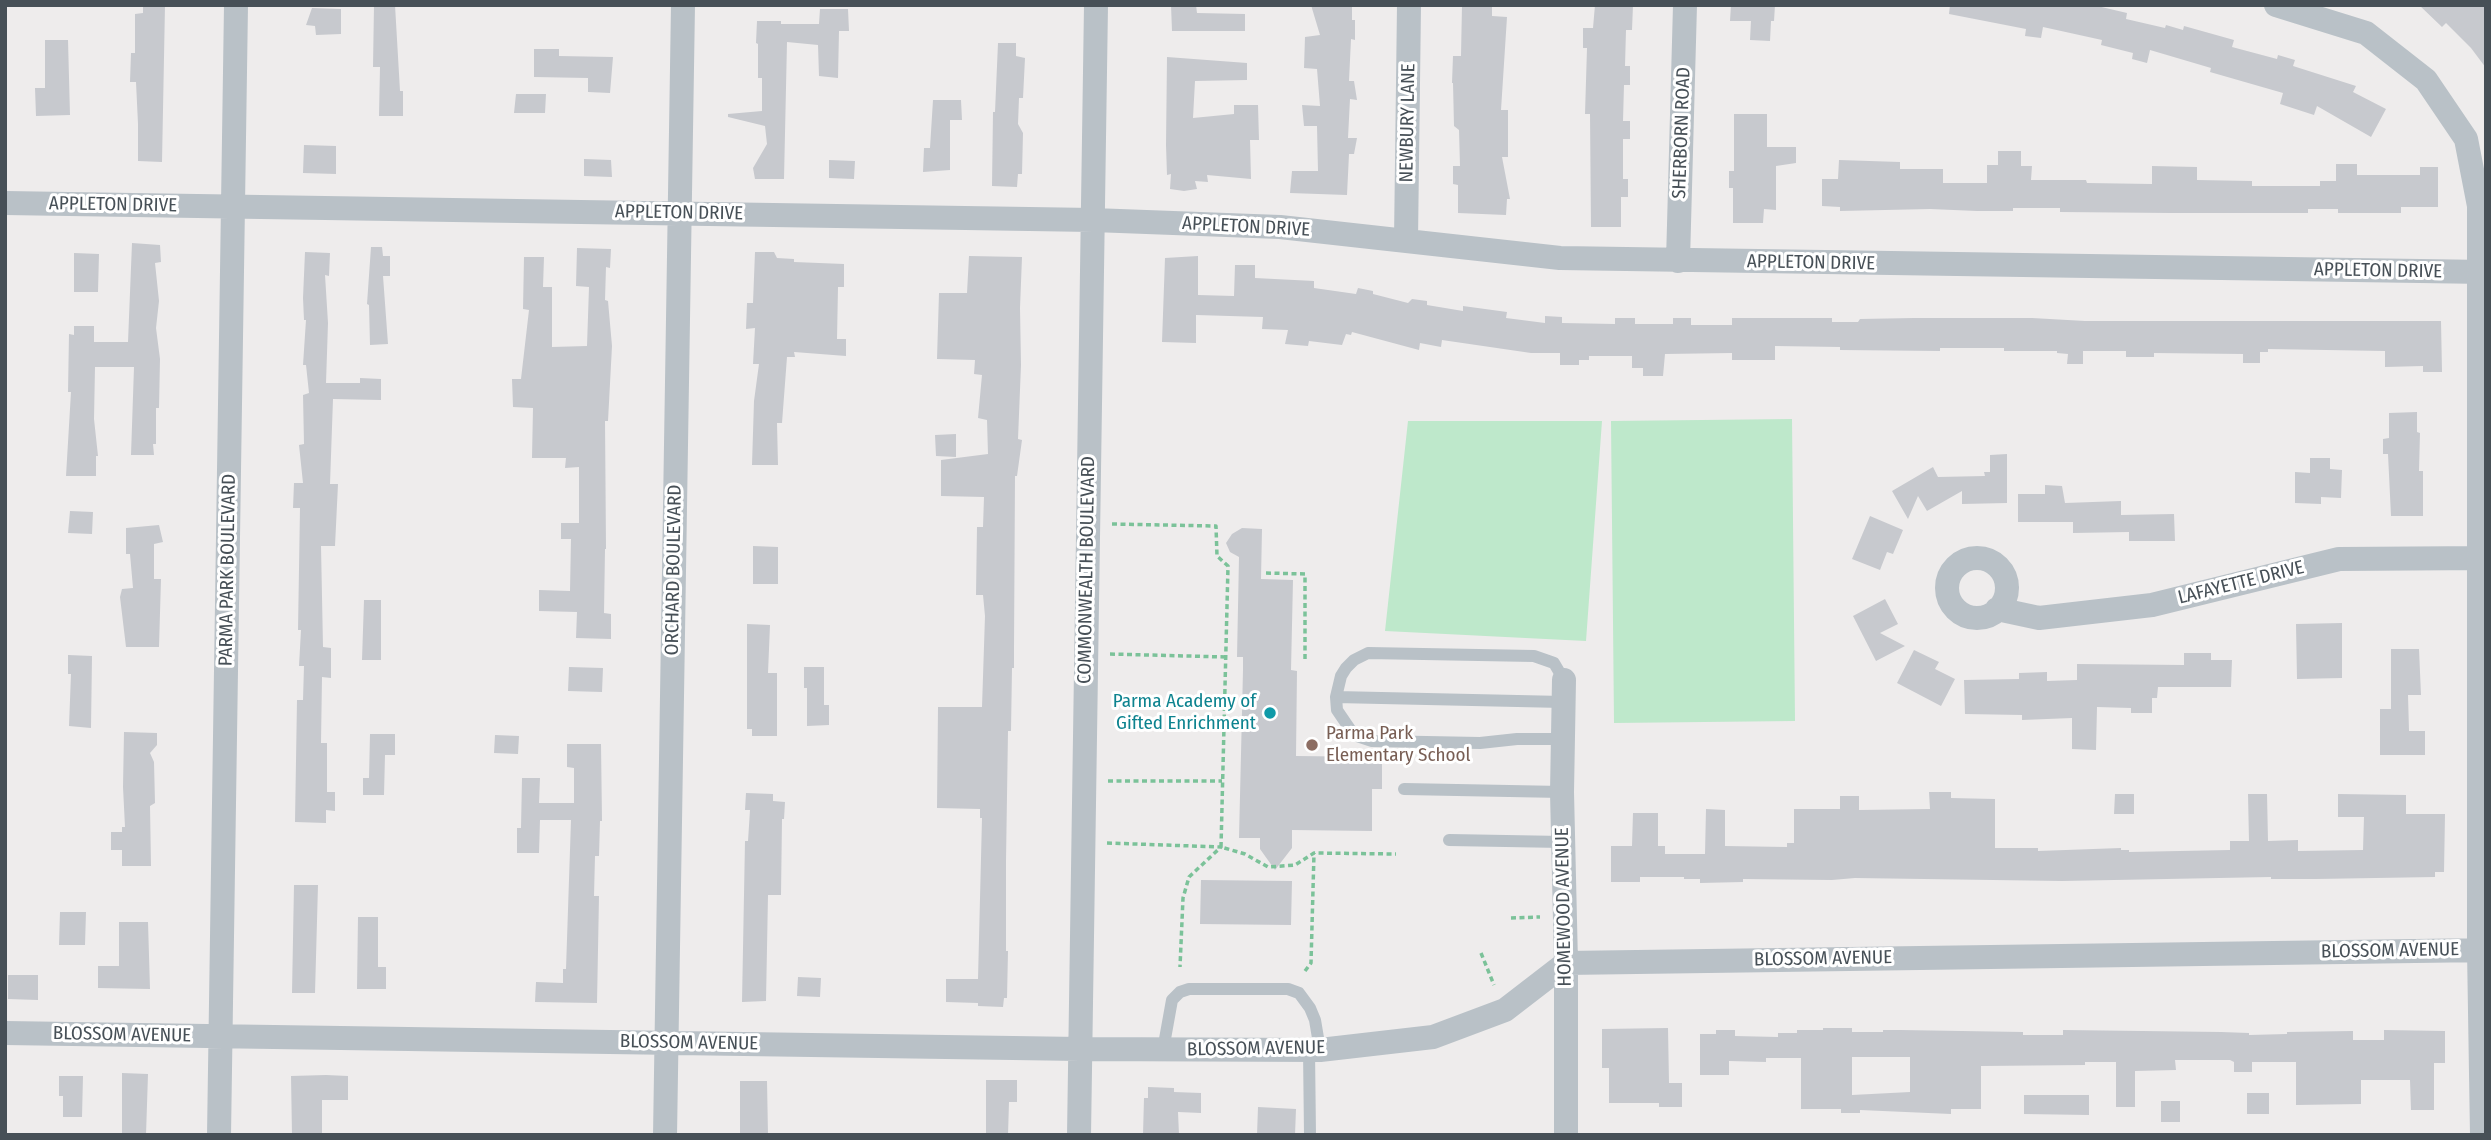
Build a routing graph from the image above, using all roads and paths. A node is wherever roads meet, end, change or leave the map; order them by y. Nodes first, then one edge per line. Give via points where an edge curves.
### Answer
1 (236, 5) edge
2 (683, 5) edge
3 (1096, 5) edge
4 (1409, 5) edge
5 (1685, 5) edge
6 (2276, 5) edge
7 (5, 203) edge
8 (233, 207) junction
9 (680, 214) junction
10 (1093, 220) junction
11 (1406, 240) junction
12 (1678, 261) junction
13 (2482, 272) edge
14 (1112, 524) dead end
15 (2482, 558) edge
16 (1266, 573) dead end
17 (1997, 609) dead end
18 (1110, 654) dead end
19 (1226, 657) junction
20 (1306, 659) dead end
21 (1564, 691) junction
22 (1336, 697) junction
23 (1563, 739) junction
24 (1223, 780) junction
25 (1108, 781) dead end
26 (1404, 789) dead end
27 (1562, 792) junction
28 (1449, 840) dead end
29 (1563, 842) junction
30 (1107, 843) dead end
31 (1221, 847) junction
32 (1314, 853) junction
33 (1396, 854) dead end
34 (1540, 917) dead end
35 (1511, 918) dead end
36 (2482, 950) edge
37 (1481, 953) dead end
38 (1566, 963) junction
39 (1181, 967) dead end
40 (1305, 971) dead end
41 (1494, 985) dead end
42 (5, 1033) edge
43 (220, 1037) junction
44 (667, 1043) junction
45 (1080, 1049) junction
46 (1163, 1050) junction
47 (1315, 1050) junction
48 (219, 1135) edge
49 (665, 1135) edge
50 (1079, 1135) edge
51 (1310, 1135) edge
52 (1566, 1135) edge
53 (2482, 1135) edge

1 - 8 street, PARMA PARK BOULEVARD
2 - 9 street, ORCHARD BOULEVARD
3 - 10 street, COMMONWEALTH BOULEVARD
4 - 11 street, NEWBURY LANE
5 - 12 street, SHERBORN ROAD
6 - 13 street via 2366,33 2426,80 2466,139 2479,206
7 - 8 street, APPLETON DRIVE
8 - 9 street, APPLETON DRIVE
8 - 43 street, PARMA PARK BOULEVARD
9 - 10 street, APPLETON DRIVE
9 - 44 street, ORCHARD BOULEVARD
10 - 11 street, APPLETON DRIVE via 1280,227
10 - 45 street, COMMONWEALTH BOULEVARD
11 - 12 street, APPLETON DRIVE via 1560,258
12 - 13 street, APPLETON DRIVE
13 - 15 street
14 - 19 path via 1216,526 1217,556 1228,566
15 - 17 street, LAFAYETTE DRIVE via 2339,559 2152,605 2039,618
15 - 36 street
16 - 20 path via 1305,574
18 - 19 path
19 - 24 path
21 - 22 lane
21 - 22 lane via 1554,663 1534,656 1368,653 1346,668
21 - 23 street, HOMEWOOD AVENUE
22 - 23 lane via 1338,710 1354,735 1372,741
23 - 27 street, HOMEWOOD AVENUE
24 - 25 path
24 - 31 path
26 - 27 lane
27 - 29 street, HOMEWOOD AVENUE
28 - 29 lane
29 - 38 street, HOMEWOOD AVENUE
30 - 31 path
31 - 32 path via 1268,867 1295,865
31 - 39 path via 1189,877 1182,898
32 - 33 path
32 - 40 path via 1311,962
34 - 35 path
36 - 38 street, BLOSSOM AVENUE
36 - 53 street
37 - 41 path
38 - 47 street, BLOSSOM AVENUE via 1505,1010 1433,1037
38 - 52 street, HOMEWOOD AVENUE
42 - 43 street, BLOSSOM AVENUE
43 - 44 street, BLOSSOM AVENUE
43 - 48 street, PARMA PARK BOULEVARD
44 - 45 street, BLOSSOM AVENUE
44 - 49 street, ORCHARD BOULEVARD
45 - 46 street, BLOSSOM AVENUE
45 - 50 street, COMMONWEALTH BOULEVARD
46 - 47 street, BLOSSOM AVENUE
46 - 47 lane via 1172,1000 1180,992 1288,989 1299,993 1310,1008 1315,1020
47 - 51 lane

